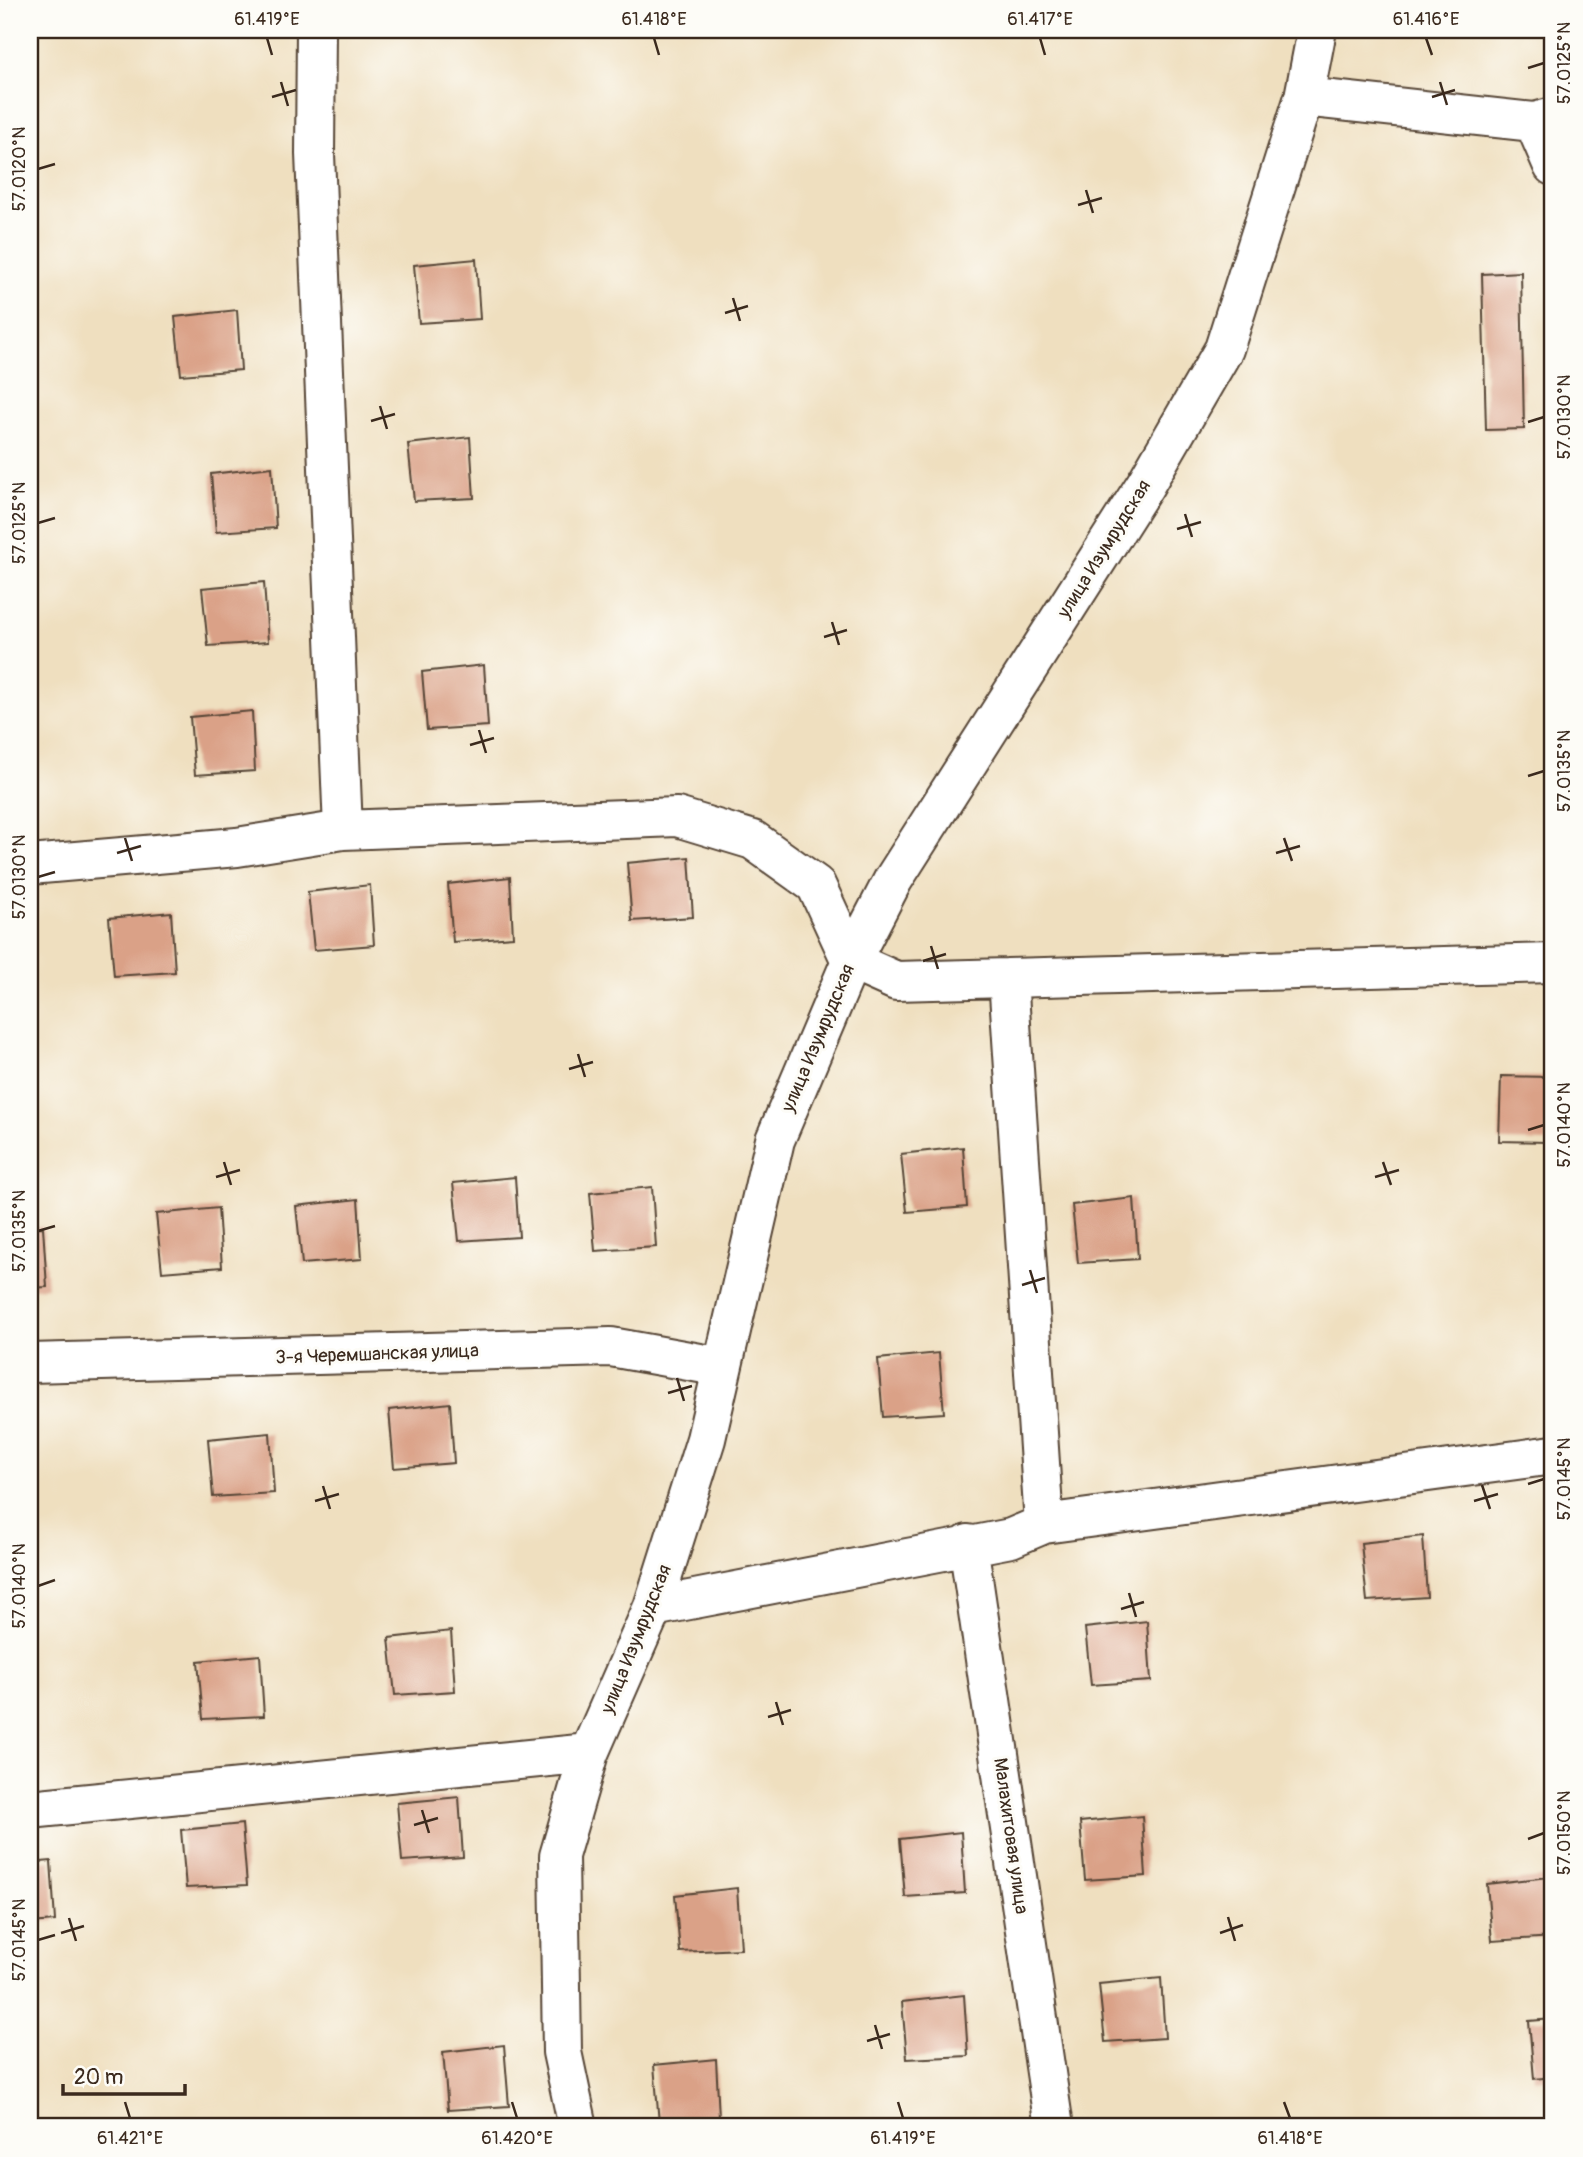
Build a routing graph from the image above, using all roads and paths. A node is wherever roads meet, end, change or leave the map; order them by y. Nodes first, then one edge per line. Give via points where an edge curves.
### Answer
1 (316, 30) edge
2 (1317, 30) edge
3 (1304, 96) junction
4 (1544, 119) edge
5 (1553, 166) edge
6 (343, 830) junction
7 (30, 865) edge
8 (851, 961) junction
9 (1553, 963) edge
10 (1008, 978) junction
11 (30, 1363) edge
12 (722, 1367) junction
13 (1553, 1455) edge
14 (1044, 1524) junction
15 (968, 1544) junction
16 (653, 1607) junction
17 (589, 1753) junction
18 (30, 1809) edge
19 (578, 2127) edge
20 (1054, 2127) edge

1 - 6 street via 315,155
2 - 3 street, улица Изумрудская
3 - 4 street
3 - 8 street, улица Изумрудская via 1224,349 1145,485 893,880
4 - 5 street
6 - 7 street via 237,847
6 - 8 street via 677,817 753,840 816,885
8 - 10 street via 896,981
8 - 12 street, улица Изумрудская via 775,1140
9 - 10 street
10 - 14 street
11 - 12 street, 3-я Черемшанская улица via 611,1347
12 - 16 street, улица Изумрудская via 706,1439
13 - 14 street
14 - 15 street via 1011,1538
15 - 16 street
15 - 20 street, Малахитовая улица
16 - 17 street, улица Изумрудская
17 - 18 street
17 - 19 street, улица Изумрудская via 559,1856 562,2052

